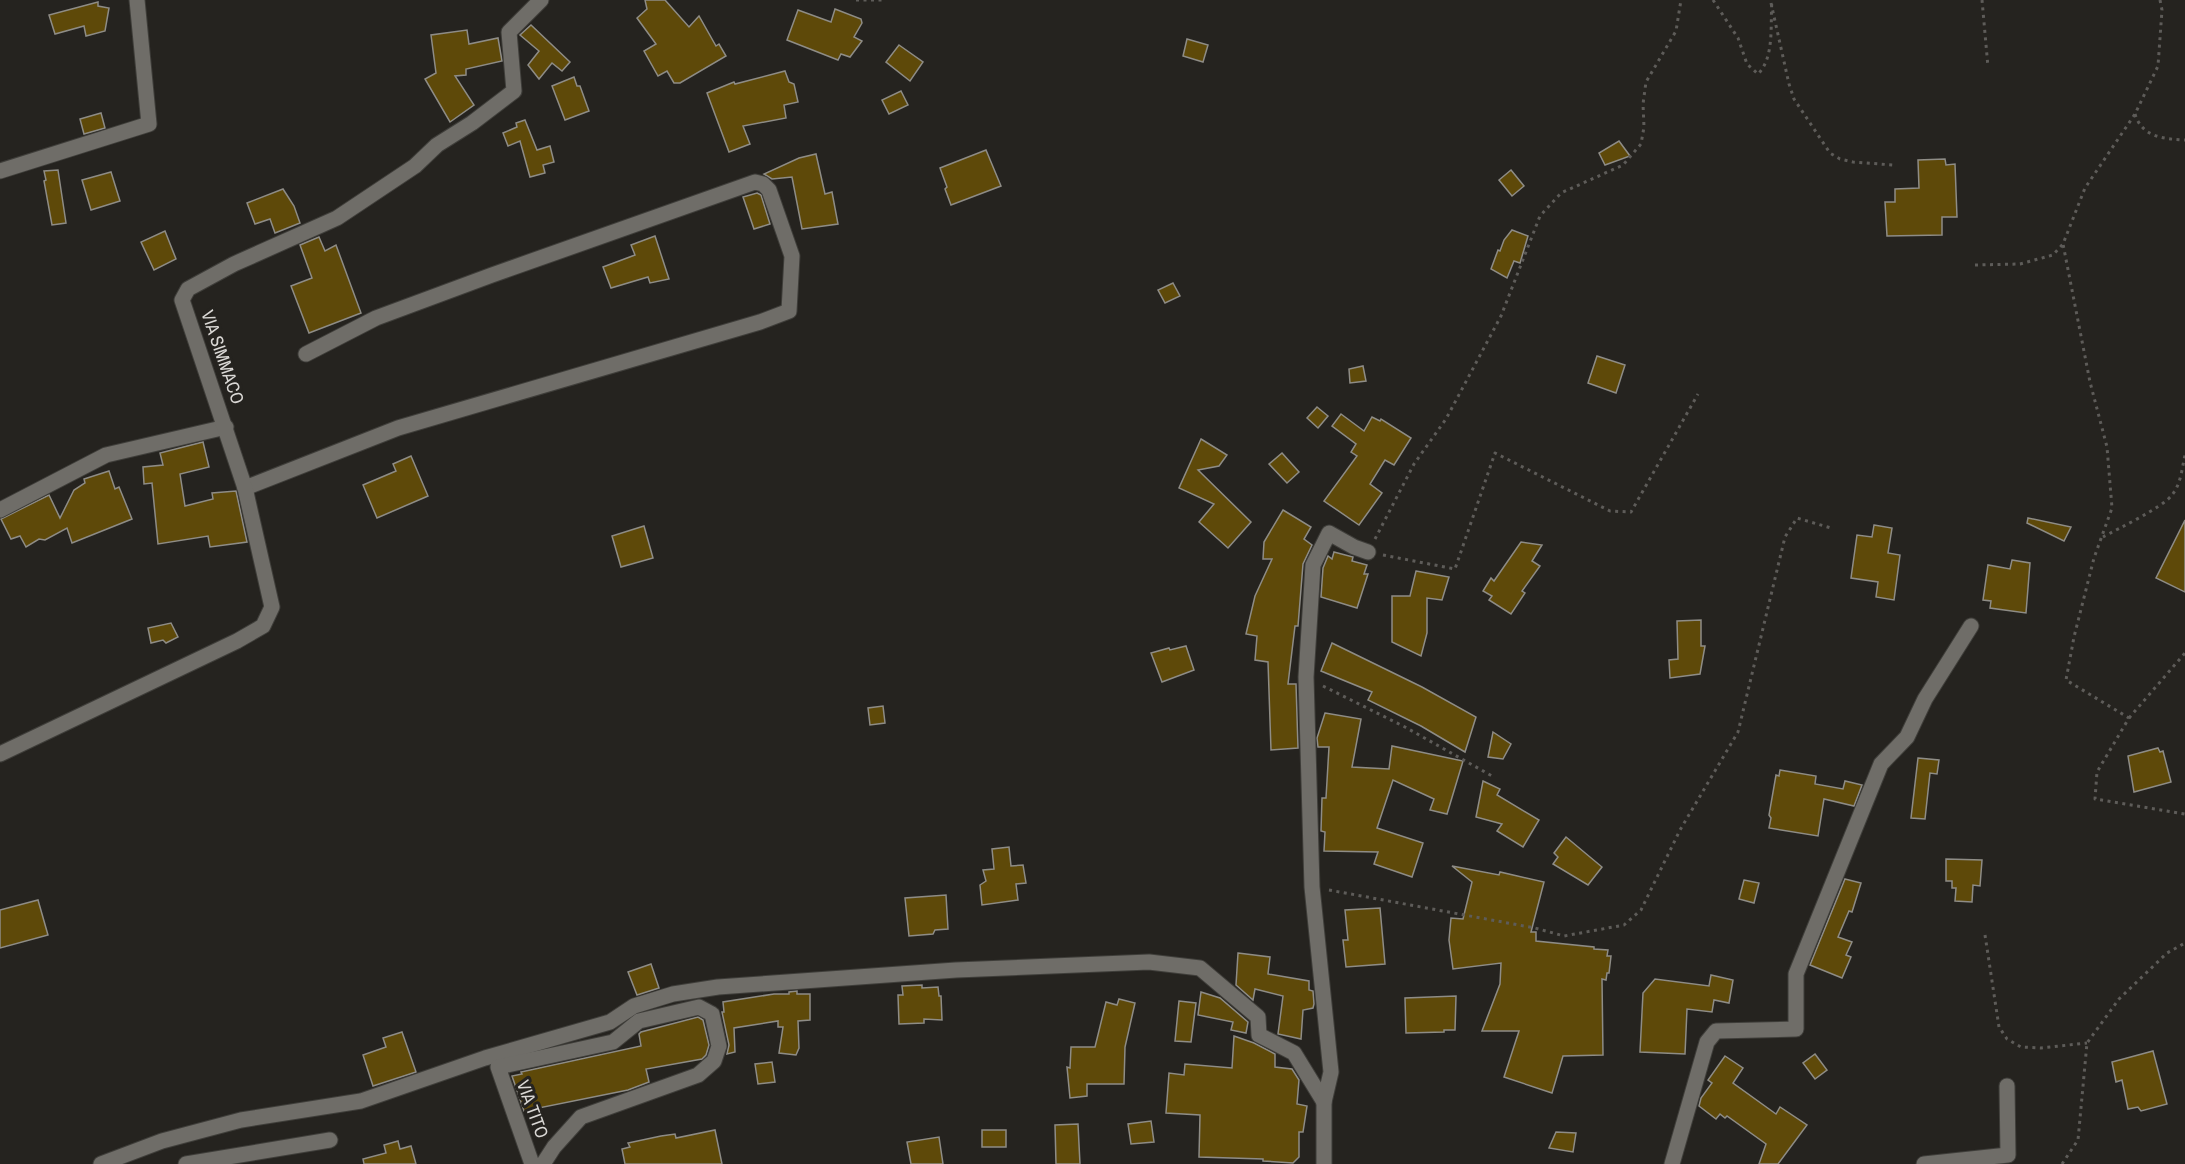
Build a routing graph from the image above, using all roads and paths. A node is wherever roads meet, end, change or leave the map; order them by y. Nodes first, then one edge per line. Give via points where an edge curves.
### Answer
1 (137, 0) edge
2 (542, 0) edge
3 (856, 0) edge
4 (882, 0) edge
5 (1681, 0) edge
6 (1713, 0) edge
7 (1982, 0) edge
8 (2160, 0) edge
9 (1771, 2) edge
10 (1988, 67) dead end
11 (2135, 114) junction
12 (2185, 140) edge
13 (1893, 165) dead end
14 (0, 171) edge
15 (2062, 244) junction
16 (1975, 264) dead end
17 (306, 354) dead end
18 (1698, 394) dead end
19 (226, 427) junction
20 (2185, 455) edge
21 (245, 488) junction
22 (0, 510) edge
23 (1831, 528) dead end
24 (2101, 538) junction
25 (1368, 552) junction
26 (1971, 626) dead end
27 (2185, 653) edge
28 (1306, 677) junction
29 (2129, 718) junction
30 (0, 754) edge
31 (1492, 776) dead end
32 (2185, 814) edge
33 (1312, 887) junction
34 (1985, 935) dead end
35 (2185, 943) edge
36 (2087, 1043) junction
37 (2007, 1086) dead end
38 (1324, 1102) junction
39 (330, 1140) dead end
40 (101, 1164) edge
41 (186, 1164) edge
42 (532, 1164) edge
43 (543, 1164) edge
44 (1324, 1164) edge
45 (1672, 1164) edge
46 (1924, 1164) edge
47 (2062, 1164) edge

1 - 14 street via 148,124
2 - 19 street, VIA SIMMACO via 509,32 514,91 437,145 415,166 336,218 188,289 182,300
3 - 4 path
5 - 25 path via 1676,31 1646,82 1641,144 1623,165 1561,193 1540,216 1501,316 1446,420 1414,464
6 - 9 path via 1738,38 1747,64 1758,74 1766,66
7 - 10 path
8 - 11 path via 2158,66
9 - 13 path via 1794,99 1830,153 1853,162
11 - 12 path via 2145,131 2162,138
11 - 15 path via 2085,188
15 - 16 path via 2053,255 2020,264
15 - 24 path via 2107,447 2112,508
17 - 21 street via 387,314 755,182 769,190 792,256 789,311 398,428
18 - 25 path via 1631,512 1610,511 1495,453 1455,569
19 - 21 street, VIA SIMMACO
19 - 22 street via 106,455
20 - 24 path via 2172,496
21 - 30 street, VIA SIMMACO via 272,607 263,626
23 - 33 path via 1797,518 1791,525 1738,732 1680,830 1641,910 1624,925 1564,936
24 - 29 path via 2066,680
25 - 28 street via 1329,533 1313,565
26 - 45 street via 1924,699 1907,737 1881,764 1796,974 1796,1029 1716,1031 1707,1042
27 - 29 path
28 - 31 path
28 - 33 street
29 - 32 path via 2097,772 2095,799
33 - 38 street via 1331,1072
34 - 36 path via 1999,1027 2007,1039 2021,1047 2041,1048
35 - 36 path via 2167,953 2119,999
36 - 47 path via 2079,1140
37 - 46 street via 2008,1155
38 - 40 street via 1294,1053 1259,1035 1258,1017 1200,968 1149,962 956,970 718,987 673,994 634,1006 610,1022 485,1058 361,1101 241,1120 162,1141
38 - 44 street
39 - 41 street
42 - 43 street, VIA TITO via 498,1067 613,1042 639,1021 699,1007 712,1014 719,1046 714,1061 698,1075 581,1117

